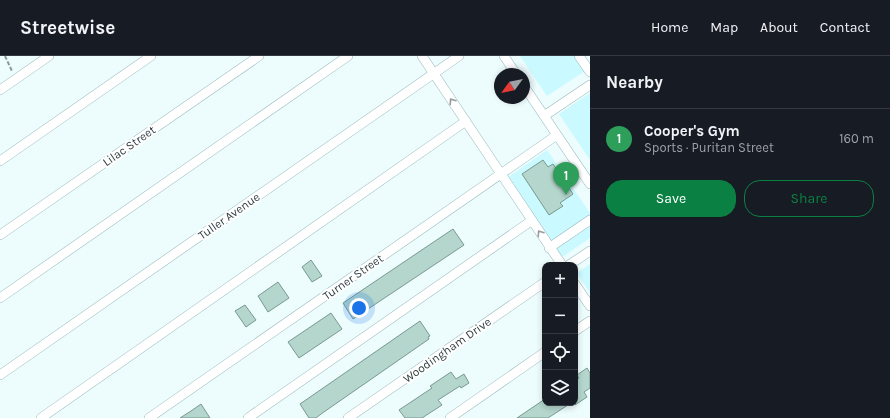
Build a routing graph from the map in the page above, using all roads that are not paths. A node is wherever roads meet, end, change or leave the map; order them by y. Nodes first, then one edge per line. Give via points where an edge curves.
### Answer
1 (49, 56) edge
2 (150, 56) edge
3 (259, 56) edge
4 (348, 56) edge
5 (422, 56) edge
6 (459, 56) edge
7 (504, 56) edge
8 (579, 56) edge
9 (512, 68) edge
10 (590, 72) edge
11 (434, 74) junction
12 (590, 85) edge
13 (0, 90) edge
14 (530, 95) edge
15 (544, 116) junction
16 (466, 121) junction
17 (557, 135) junction
18 (0, 161) edge
19 (501, 175) junction
20 (590, 184) edge
21 (590, 220) edge
22 (532, 221) junction
23 (0, 235) edge
24 (549, 248) junction
25 (590, 251) edge
26 (560, 262) edge
27 (574, 262) edge
28 (542, 284) edge
29 (578, 288) edge
30 (0, 298) edge
31 (590, 306) edge
32 (590, 321) edge
33 (578, 329) edge
34 (542, 354) edge
35 (0, 375) edge
36 (41, 418) edge
37 (149, 418) edge
38 (248, 418) edge
39 (348, 418) edge
40 (450, 418) edge

1 - 13 street
2 - 18 street
3 - 23 street, Lilac Street
4 - 30 street
5 - 11 street
6 - 11 street, Tuller Avenue
7 - 9 street
8 - 10 street
16 -> 11 street
11 - 35 street, Tuller Avenue
12 - 15 street
14 - 15 street
15 - 17 street
16 - 19 street
16 - 36 street
17 - 19 street, Turner Street
17 - 20 street
19 - 22 street
19 - 37 street, Turner Street
21 - 24 street
24 -> 22 street
22 - 38 street
24 - 26 street
25 - 27 street
28 - 39 street, Woodingham Drive
29 - 31 street
32 - 33 street
34 - 40 street

